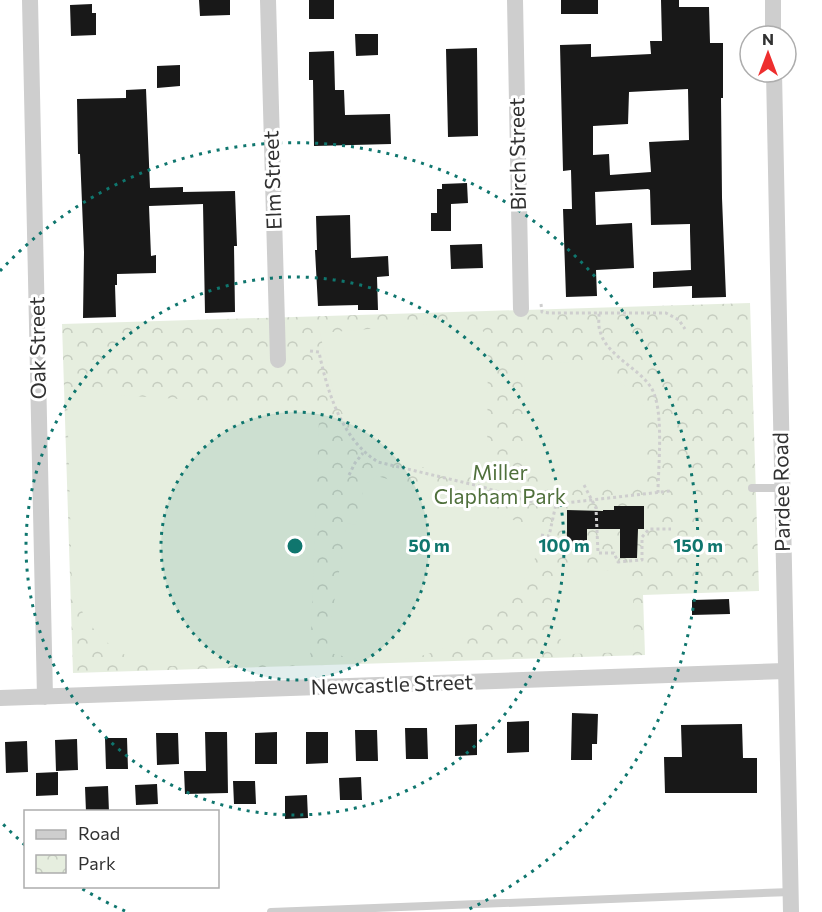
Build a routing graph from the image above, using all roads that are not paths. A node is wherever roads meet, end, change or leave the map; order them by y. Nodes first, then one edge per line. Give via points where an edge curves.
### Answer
1 (30, 0) edge
2 (268, 0) edge
3 (515, 0) edge
4 (773, 0) edge
5 (773, 24) edge
6 (774, 84) edge
7 (521, 309) dead end
8 (279, 360) dead end
9 (752, 488) dead end
10 (782, 488) junction
11 (785, 671) junction
12 (45, 697) junction
13 (0, 698) edge
14 (791, 892) junction
15 (271, 912) edge
16 (791, 912) edge

1 - 12 street, Oak Street
2 - 8 street, Elm Street
3 - 7 street, Birch Street
4 - 5 street
6 - 10 street, Pardee Road
9 - 10 lane
10 - 11 street, Pardee Road
11 - 12 street, Newcastle Street
11 - 14 street, Pardee Road
12 - 13 street, Newcastle Street
14 - 15 lane
14 - 16 street, Pardee Road

